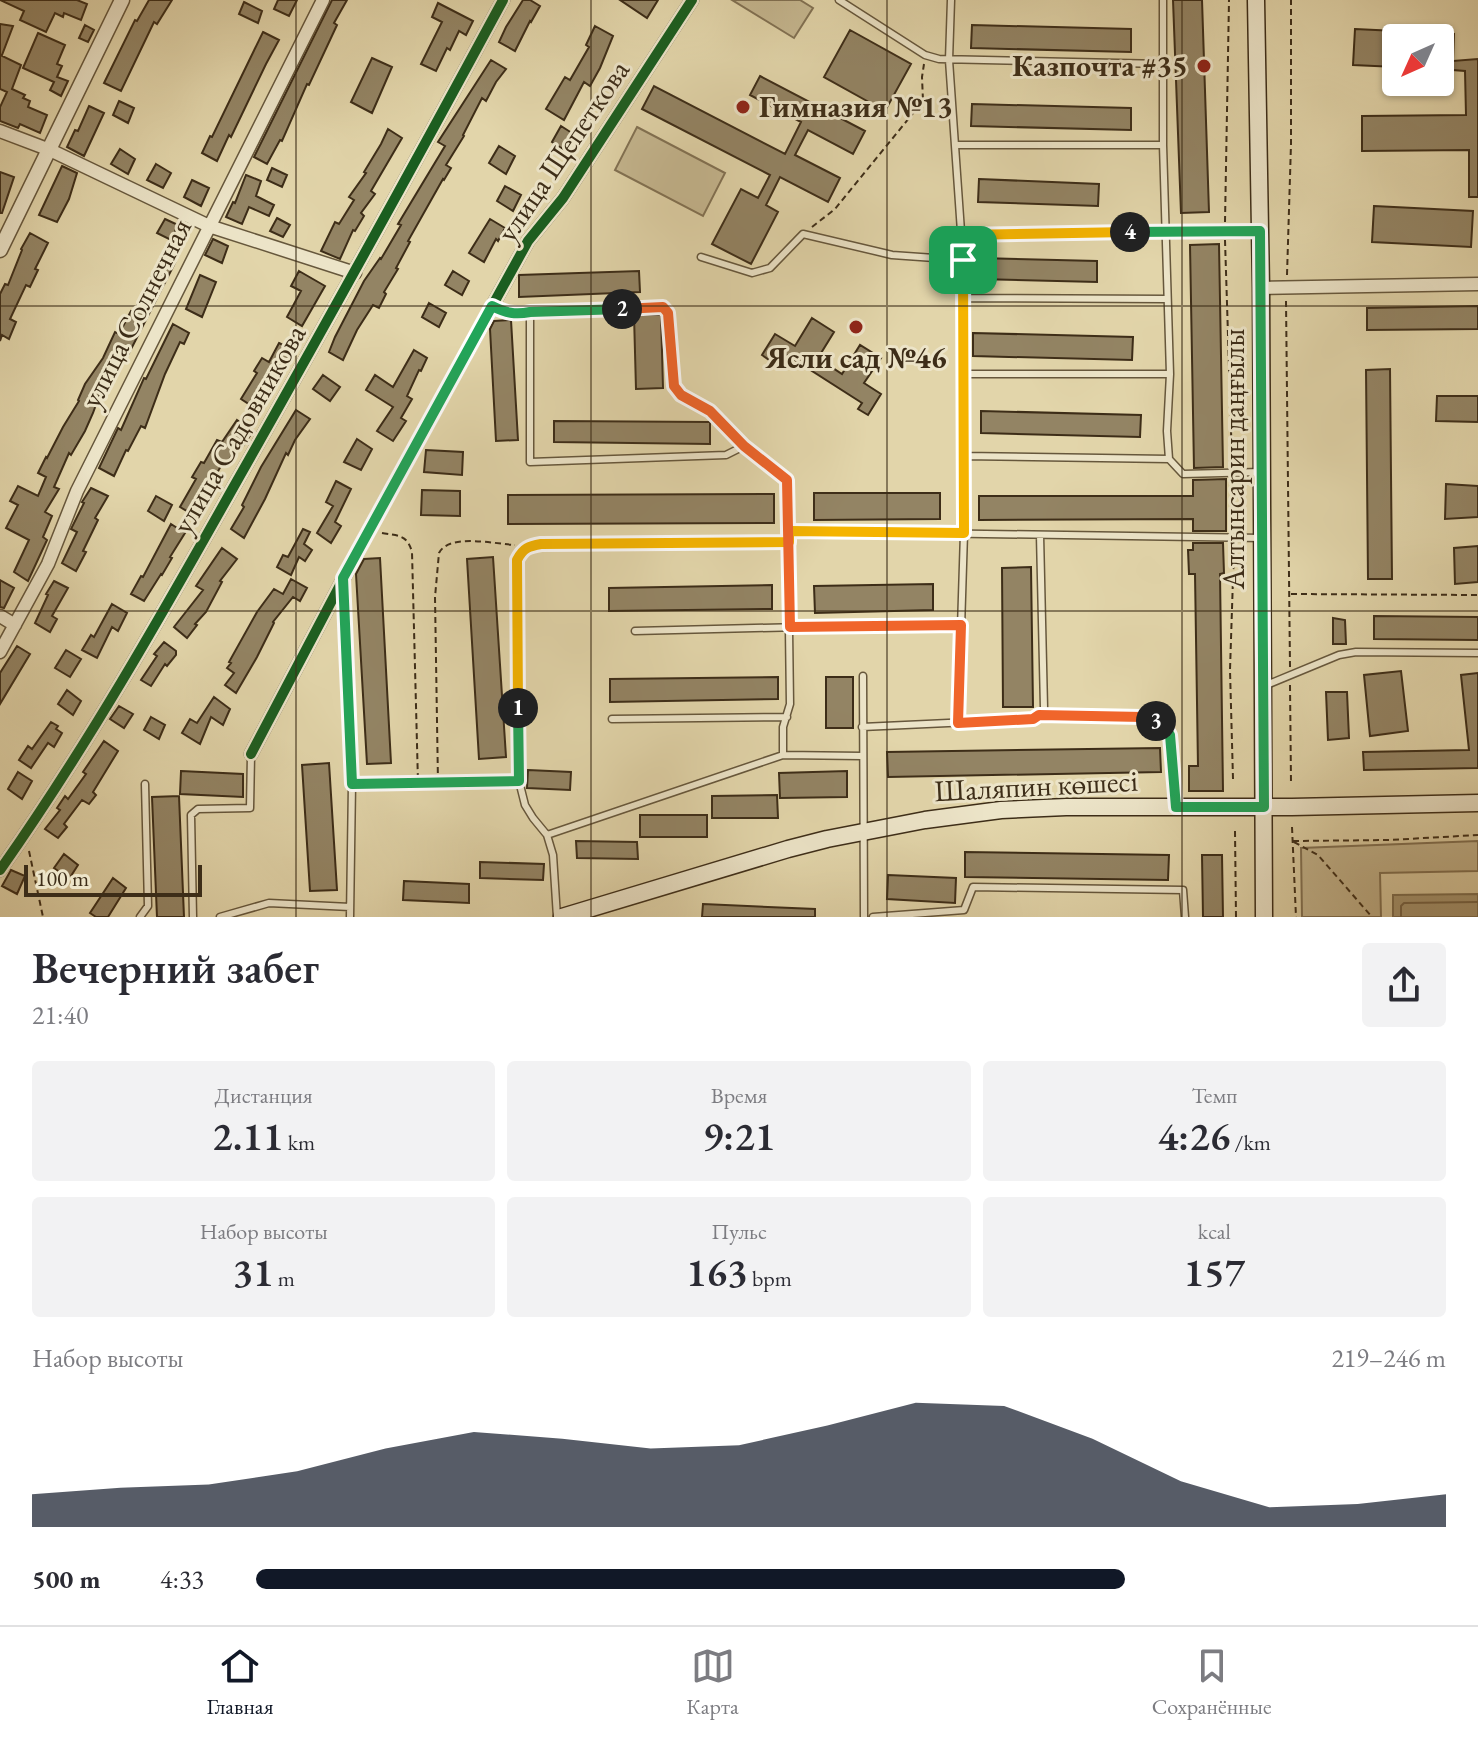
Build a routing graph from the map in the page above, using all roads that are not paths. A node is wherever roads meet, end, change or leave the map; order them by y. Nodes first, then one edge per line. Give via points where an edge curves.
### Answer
1 (122, 0) edge
2 (323, 0) edge
3 (503, 0) edge
4 (692, 0) edge
5 (839, 0) edge
6 (951, 0) edge
7 (1163, 0) edge
8 (1256, 0) edge
9 (949, 60) junction
10 (1164, 64) junction
11 (0, 131) edge
12 (955, 145) junction
13 (1163, 145) junction
14 (50, 150) junction
15 (209, 226) junction
16 (1260, 231) junction
17 (1165, 232) junction
18 (961, 235) junction
19 (0, 250) edge
20 (701, 257) dead end
21 (963, 260) junction
22 (355, 273) junction
23 (1478, 284) edge
24 (1261, 288) junction
25 (963, 298) junction
26 (1167, 299) junction
27 (492, 306) junction
28 (530, 312) junction
29 (963, 374) junction
30 (1170, 374) junction
31 (744, 446) junction
32 (963, 456) junction
33 (1169, 459) junction
34 (1261, 472) junction
35 (789, 531) junction
36 (964, 533) junction
37 (1040, 535) junction
38 (1262, 538) junction
39 (789, 542) junction
40 (343, 578) junction
41 (0, 616) edge
42 (15, 625) junction
43 (961, 625) junction
44 (790, 627) junction
45 (635, 631) dead end
46 (0, 652) edge
47 (1478, 653) edge
48 (863, 676) dead end
49 (1264, 687) junction
50 (787, 717) junction
51 (612, 719) dead end
52 (958, 723) junction
53 (862, 727) junction
54 (251, 754) joint
55 (783, 755) junction
56 (862, 756) junction
57 (145, 784) dead end
58 (1478, 803) edge
59 (1264, 807) junction
60 (863, 832) junction
61 (547, 835) junction
62 (0, 870) edge
63 (350, 907) junction
64 (140, 917) edge
65 (193, 917) edge
66 (220, 917) edge
67 (350, 917) edge
68 (560, 917) edge
69 (864, 917) edge
70 (873, 917) edge
71 (1185, 917) edge
72 (1264, 917) edge

1 - 14 street
2 - 15 street, улица Солнечная
3 - 22 street, улица Садовникова
4 - 27 street, улица Щепеткова via 563,198 528,241
5 - 9 lane via 925,55
6 - 9 lane
7 - 10 lane
8 - 16 main road, Алтынсарин даңғылы
9 - 10 lane
9 - 12 lane
10 - 13 lane
11 - 14 street
12 - 13 lane
12 - 18 lane
13 - 17 lane
14 - 15 street
14 - 19 street
15 - 22 street
15 - 42 street, улица Солнечная
16 - 17 lane
16 - 24 main road, Алтынсарин даңғылы
17 - 18 lane
17 - 26 lane
18 - 21 lane
20 - 21 lane via 752,273 770,268 803,234 892,255
21 - 25 lane
22 - 62 street, улица Садовникова via 130,671
23 - 24 street
24 - 34 main road, Алтынсарин даңғылы
25 - 26 lane
25 - 29 lane
26 - 30 lane
27 - 28 lane via 513,314
27 - 40 street, улица Щепеткова
28 - 31 lane via 663,307 668,313 674,386 710,411
28 - 31 lane via 530,462 726,455
29 - 30 lane
29 - 32 lane
30 - 33 lane
31 - 35 lane via 787,480
32 - 33 lane
32 - 36 lane
33 - 34 lane via 1183,474
34 - 38 main road, Алтынсарин даңғылы
35 - 36 lane
35 - 39 lane
36 - 37 lane
36 - 43 lane
37 - 38 lane
37 - 52 lane via 1044,708 1033,719
38 - 49 main road, Алтынсарин даңғылы
39 - 44 lane
39 - 61 lane via 541,544 521,551 519,781 525,805
40 - 54 street, улица Щепеткова
40 - 63 lane via 352,784
41 - 42 street
42 - 46 street, улица Солнечная
43 - 44 lane
43 - 52 lane
44 - 45 lane
44 - 50 lane
47 - 49 lane via 1356,652
48 - 53 lane
49 - 59 main road, Алтынсарин даңғылы
50 - 51 lane
50 - 55 lane
52 - 53 lane
53 - 56 lane
54 - 65 lane via 250,808 198,809 191,815
55 - 56 lane
55 - 61 lane
56 - 60 lane
57 - 64 lane via 148,906
58 - 59 main road, Шаляпин көшесі
59 - 60 main road, Шаляпин көшесі via 1001,810
59 - 72 main road, Алтынсарин даңғылы
60 - 68 main road, Шаляпин көшесі
60 - 69 lane
61 - 68 lane
63 - 66 lane via 269,903
63 - 67 lane
70 - 71 lane via 964,910 973,887 1183,890

